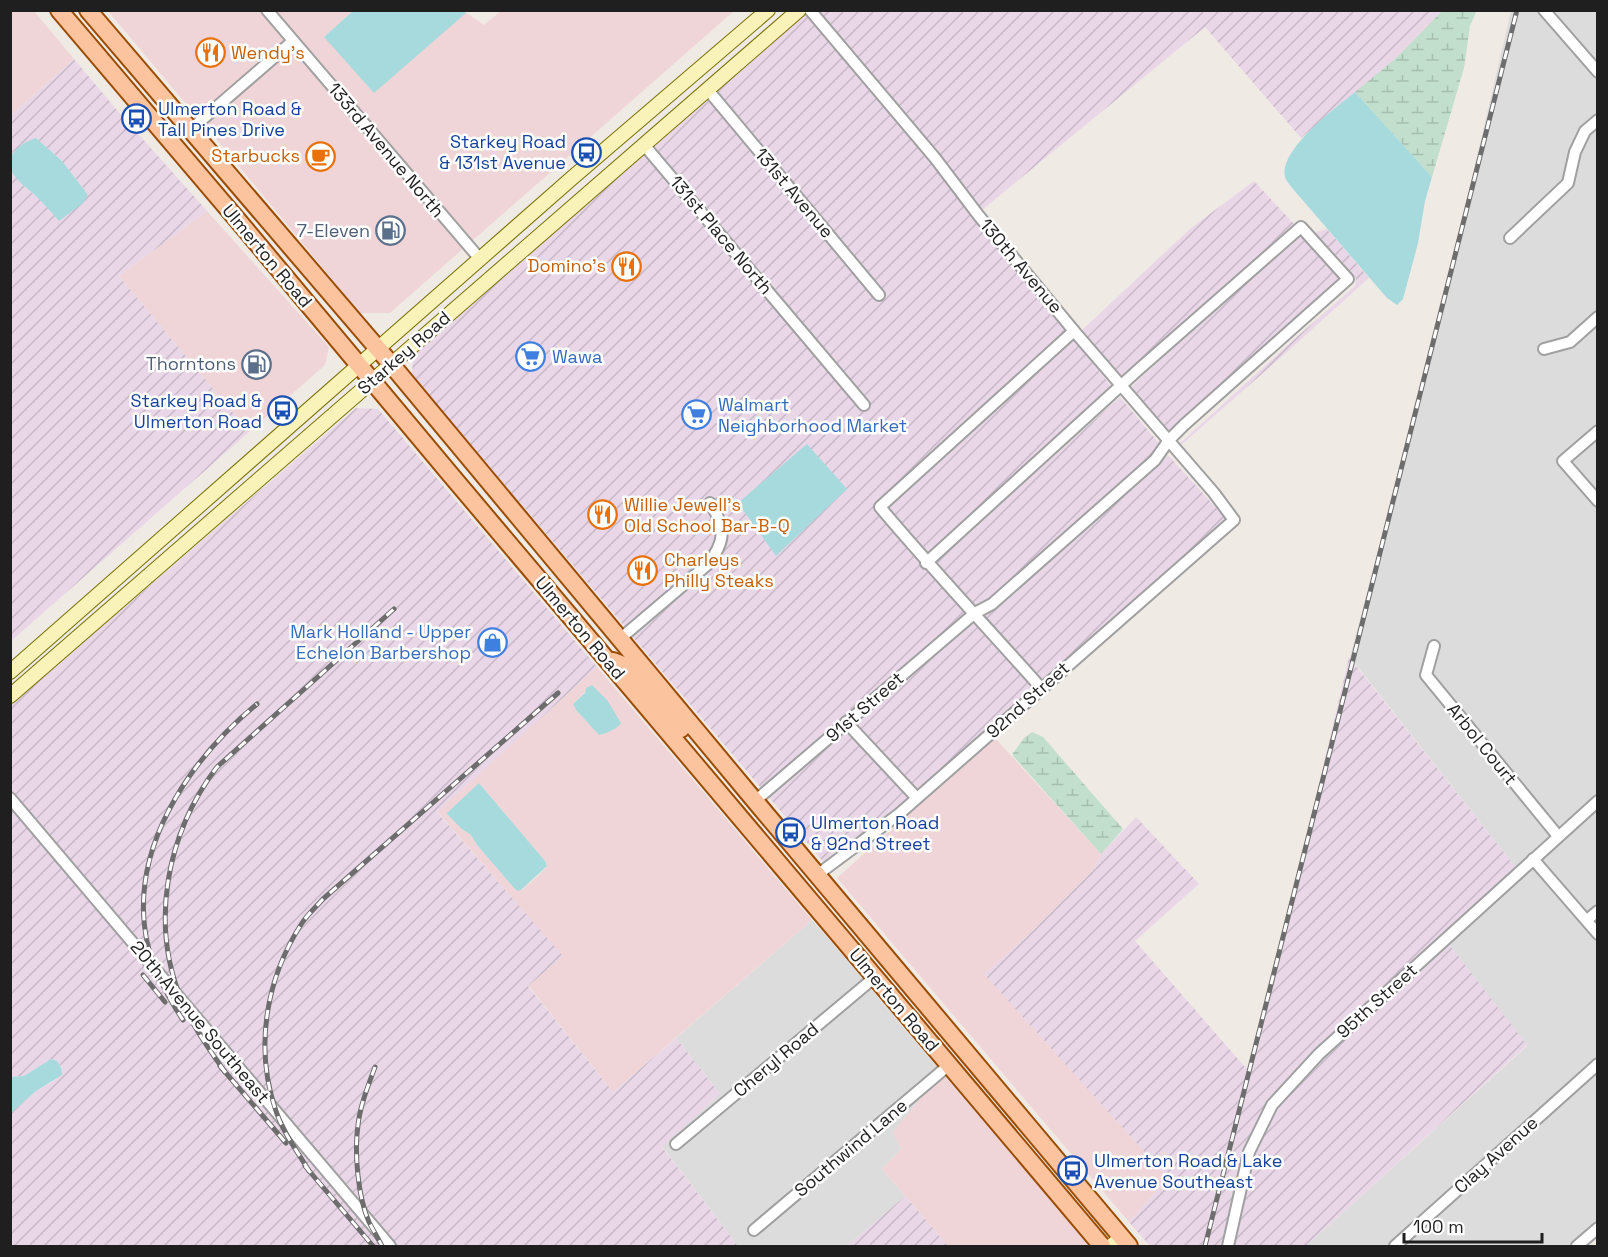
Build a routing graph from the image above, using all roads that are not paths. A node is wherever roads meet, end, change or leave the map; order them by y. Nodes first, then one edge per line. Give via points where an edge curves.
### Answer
1 (58, 10) edge
2 (88, 10) edge
3 (267, 10) edge
4 (768, 10) edge
5 (799, 10) edge
6 (810, 10) edge
7 (1544, 10) edge
8 (293, 41) junction
9 (1598, 72) edge
10 (708, 90) junction
11 (1598, 120) edge
12 (190, 130) junction
13 (645, 146) junction
14 (591, 162) junction
15 (583, 199) junction
16 (1510, 238) dead end
17 (480, 259) junction
18 (879, 295) dead end
19 (1598, 317) edge
20 (1074, 331) junction
21 (378, 348) junction
22 (1544, 349) dead end
23 (391, 364) junction
24 (359, 365) junction
25 (372, 381) junction
26 (1123, 386) junction
27 (864, 405) dead end
28 (1598, 431) edge
29 (1169, 440) junction
30 (1598, 501) edge
31 (710, 503) dead end
32 (1234, 520) joint
33 (926, 563) junction
34 (563, 607) junction
35 (975, 613) junction
36 (621, 638) junction
37 (1434, 646) dead end
38 (604, 657) junction
39 (10, 672) edge
40 (1041, 688) junction
41 (10, 696) edge
42 (846, 722) junction
43 (705, 741) junction
44 (715, 788) junction
45 (916, 797) junction
46 (10, 798) edge
47 (755, 801) junction
48 (1598, 801) edge
49 (1558, 836) junction
50 (1533, 859) junction
51 (818, 875) junction
52 (1598, 910) edge
53 (1587, 920) junction
54 (1598, 934) edge
55 (875, 977) junction
56 (1598, 1064) edge
57 (949, 1065) junction
58 (993, 1085) junction
59 (676, 1144) dead end
60 (1598, 1227) edge
61 (754, 1230) dead end
62 (1120, 1244) edge
63 (390, 1246) edge
64 (1102, 1246) edge
65 (1228, 1246) edge
66 (1395, 1246) edge
67 (1577, 1246) edge

1 - 24 main road, Ulmerton Road
2 - 12 main road, Ulmerton Road
3 - 8 street, 133rd Avenue North
4 - 14 main road, Starkey Road
5 - 10 main road, Starkey Road
6 - 20 street, 130th Avenue
7 - 9 street
8 - 12 street
8 - 17 street, 133rd Avenue North
10 - 13 main road, Starkey Road
10 - 18 street, 131st Avenue
11 - 16 street via 1585,131 1568,183
12 - 21 main road, Ulmerton Road
13 - 15 main road, Starkey Road
13 - 27 street, 131st Place North
14 - 15 main road
14 - 17 main road, Starkey Road
15 - 23 main road, Starkey Road
17 - 21 main road, Starkey Road
19 - 22 street via 1570,342
20 - 26 street, 130th Avenue
20 - 33 street via 880,507
21 - 23 main road, Ulmerton Road
21 - 24 main road, Starkey Road
23 - 25 main road, Starkey Road
23 - 36 main road, Ulmerton Road
24 - 25 main road, Ulmerton Road
24 - 39 main road, Starkey Road
25 - 34 main road, Ulmerton Road
25 - 41 main road, Starkey Road
26 - 29 street, 130th Avenue
26 - 29 street, 91st Street via 1301,227 1348,279
26 - 33 street
28 - 30 street via 1563,461
29 - 32 street, 130th Avenue
29 - 35 street, 91st Street via 1147,468 992,604
31 - 36 street via 722,527 714,556
32 - 40 street, 92nd Street
33 - 35 street
34 - 36 main road via 576,609 595,628
34 - 38 main road, Ulmerton Road
35 - 40 street
35 - 42 street, 91st Street
36 - 43 main road, Ulmerton Road
37 - 49 street, Arbol Court via 1426,675
38 - 43 main road via 628,668 683,731
38 - 44 main road, Ulmerton Road
40 - 45 street, 92nd Street
42 - 45 street
42 - 47 street, 91st Street
43 - 47 main road, Ulmerton Road
44 - 51 main road via 737,795 795,864
44 - 55 main road, Ulmerton Road
45 - 51 street, 92nd Street
46 - 63 street, 20th Avenue Southeast
47 - 51 main road, Ulmerton Road
48 - 49 street, 95th Street
49 - 50 street, 95th Street
50 - 53 street
50 - 65 street, 95th Street via 1319,1054 1272,1105 1249,1152
51 - 58 main road, Ulmerton Road
52 - 53 street
53 - 54 street
55 - 57 main road, Ulmerton Road
55 - 58 main road via 898,988 980,1084 987,1088
55 - 59 street, Cheryl Road
56 - 66 street, Clay Avenue
57 - 61 street, Southwind Lane
57 - 64 main road, Ulmerton Road
58 - 62 main road, Ulmerton Road
60 - 67 street

